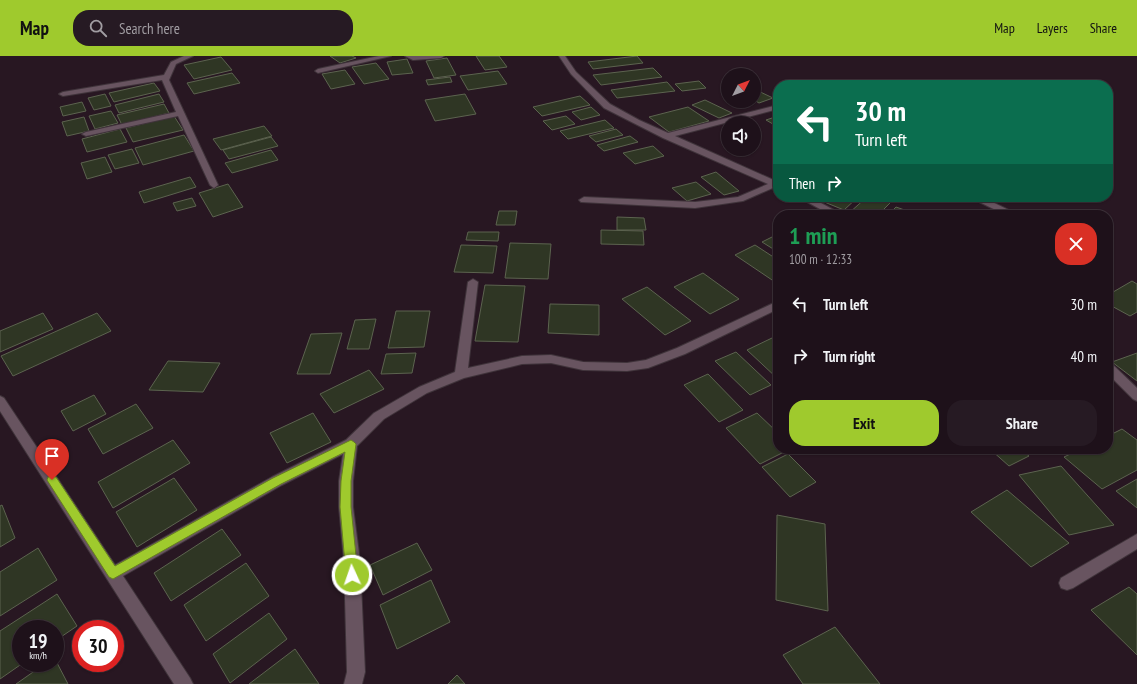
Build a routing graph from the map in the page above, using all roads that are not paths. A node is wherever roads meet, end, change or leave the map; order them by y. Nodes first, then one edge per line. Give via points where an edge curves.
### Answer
1 (190, 56) edge
2 (388, 56) edge
3 (408, 56) edge
4 (442, 56) edge
5 (562, 56) edge
6 (318, 71) dead end
7 (166, 77) junction
8 (63, 94) dead end
9 (773, 109) edge
10 (180, 113) junction
11 (86, 134) dead end
12 (666, 136) junction
13 (773, 183) edge
14 (214, 185) dead end
15 (773, 187) edge
16 (584, 200) dead end
17 (813, 202) edge
18 (985, 202) edge
19 (828, 210) edge
20 (1003, 210) edge
21 (473, 282) dead end
22 (773, 307) edge
23 (1113, 372) edge
24 (461, 374) junction
25 (1137, 396) edge
26 (0, 400) edge
27 (351, 444) junction
28 (1137, 541) edge
29 (113, 574) junction
30 (1067, 583) dead end
31 (184, 684) edge
32 (353, 684) edge

1 - 7 street via 173,62
2 - 6 street
3 - 4 street
5 - 12 street via 573,73 607,106
7 - 8 street
7 - 10 street via 165,80
9 - 12 street
10 - 11 street
10 - 14 street
12 - 13 street
15 - 16 street via 740,199 695,205
17 - 19 street
18 - 20 street
21 - 24 street
22 - 24 street via 648,364 627,367 583,366 551,359 522,360
23 - 25 street
24 - 27 street via 423,390 379,416
26 - 29 street
27 - 29 street via 277,481
27 - 32 street via 346,481 346,507 352,561 356,672
28 - 30 street
29 - 31 street

